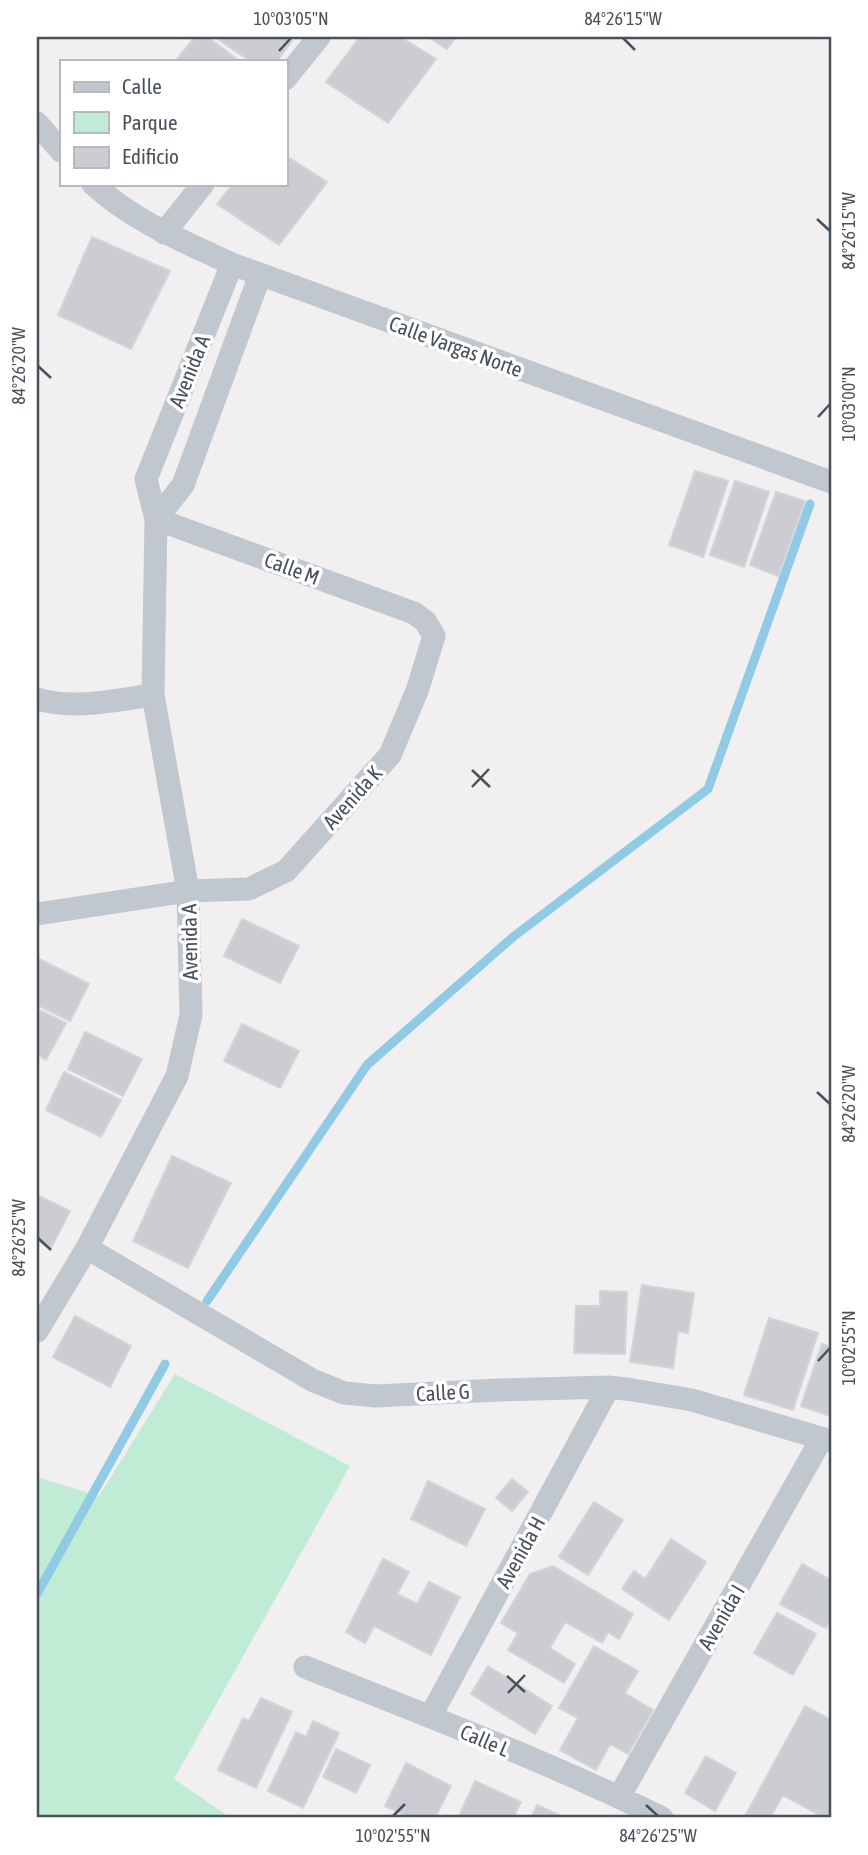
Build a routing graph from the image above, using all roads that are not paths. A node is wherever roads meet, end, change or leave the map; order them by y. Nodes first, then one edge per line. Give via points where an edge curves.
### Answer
1 (319, 37) edge
2 (287, 77) edge
3 (37, 123) edge
4 (60, 150) edge
5 (95, 186) edge
6 (200, 186) edge
7 (164, 233) junction
8 (232, 264) junction
9 (260, 275) junction
10 (831, 482) edge
11 (156, 519) junction
12 (426, 622) joint
13 (153, 695) junction
14 (37, 699) edge
15 (188, 891) junction
16 (37, 914) edge
17 (87, 1248) junction
18 (37, 1331) edge
19 (609, 1388) junction
20 (827, 1440) edge
21 (305, 1667) dead end
22 (430, 1717) junction
23 (619, 1797) junction
24 (662, 1818) edge

1 - 2 street
3 - 4 street
5 - 7 street, Calle Vargas Norte via 114,204
6 - 7 street
7 - 8 street, Calle Vargas Norte
8 - 9 street, Calle Vargas Norte
8 - 11 street, Avenida A via 146,479
9 - 10 street, Calle Vargas Norte
9 - 11 street, Avenida A via 183,485
11 - 12 street, Calle M via 414,613
11 - 13 street, Avenida A
12 - 15 street, Avenida K via 434,636 390,755 286,871 249,889
13 - 14 street via 76,705
13 - 15 street, Avenida A
15 - 16 street
15 - 17 street, Avenida A via 191,1015 177,1076
17 - 18 street, Avenida A
17 - 19 street, Calle G via 312,1380 344,1393 376,1396
19 - 20 street, Calle G via 692,1400
19 - 22 street, Avenida H
20 - 23 street, Avenida I
21 - 22 street, Calle L
22 - 23 street, Calle L
23 - 24 street, Calle L

